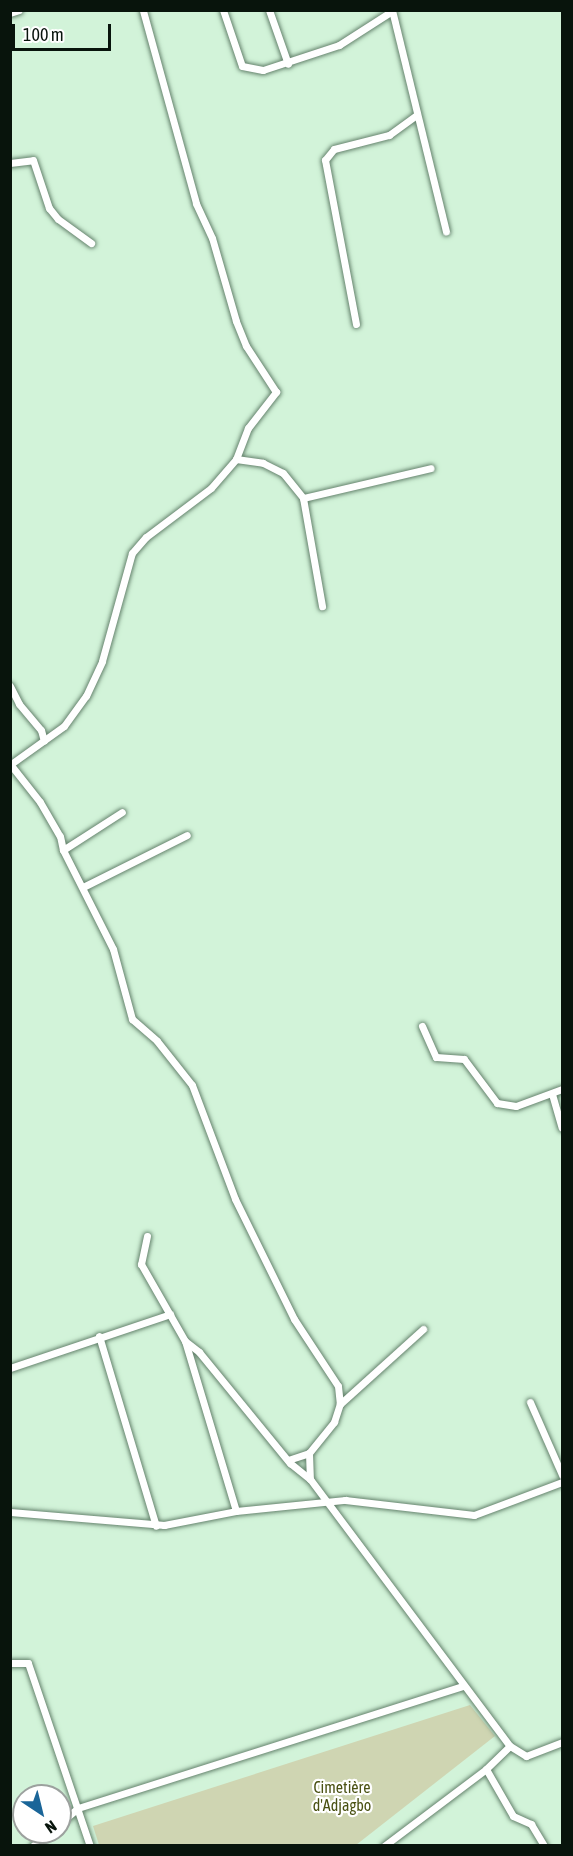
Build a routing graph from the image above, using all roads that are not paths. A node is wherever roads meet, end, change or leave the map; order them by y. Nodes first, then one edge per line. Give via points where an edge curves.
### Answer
1 (19, 10) edge
2 (143, 10) edge
3 (223, 10) edge
4 (269, 10) edge
5 (392, 11) edge
6 (10, 13) edge
7 (288, 64) junction
8 (417, 115) junction
9 (10, 162) edge
10 (446, 231) dead end
11 (91, 243) dead end
12 (356, 324) dead end
13 (236, 459) junction
14 (431, 468) dead end
15 (303, 498) junction
16 (322, 606) dead end
17 (10, 687) edge
18 (44, 741) junction
19 (11, 764) edge
20 (122, 812) dead end
21 (187, 835) dead end
22 (63, 850) junction
23 (83, 887) junction
24 (422, 1026) dead end
25 (562, 1089) edge
26 (552, 1094) junction
27 (562, 1128) edge
28 (147, 1236) dead end
29 (170, 1314) junction
30 (423, 1329) dead end
31 (99, 1336) junction
32 (185, 1341) junction
33 (10, 1368) edge
34 (530, 1402) dead end
35 (340, 1404) junction
36 (309, 1453) junction
37 (288, 1460) junction
38 (562, 1475) edge
39 (310, 1479) junction
40 (562, 1482) edge
41 (325, 1502) junction
42 (236, 1511) junction
43 (10, 1512) edge
44 (156, 1526) junction
45 (10, 1663) edge
46 (463, 1686) junction
47 (562, 1743) edge
48 (510, 1746) junction
49 (486, 1769) junction
50 (78, 1808) junction
51 (72, 1813) edge
52 (90, 1845) edge
53 (384, 1845) edge
54 (544, 1845) edge

1 - 6 street
2 - 13 street via 196,202 212,238 236,321 246,346 276,392 248,428
3 - 7 street via 242,66 263,70
4 - 7 street
5 - 7 street via 339,45
5 - 8 street
8 - 10 street
8 - 12 street via 389,135 334,149 325,160
9 - 11 street via 33,160 49,208
13 - 15 street via 263,463 283,473
13 - 18 street via 202,498 146,537 132,553 102,661 86,696 64,726
14 - 15 street
15 - 16 street
17 - 18 street via 41,730
18 - 19 street
19 - 22 street via 40,802 60,836
20 - 22 street
21 - 23 street
22 - 23 street
23 - 35 street via 113,949 132,1019 157,1041 192,1085 235,1199 294,1319 338,1386
24 - 26 street via 436,1056 464,1059 497,1103 516,1106
25 - 26 street
26 - 27 street
28 - 29 street via 141,1264
29 - 31 street
29 - 32 street
30 - 35 street
31 - 33 street
31 - 44 street
32 - 37 street via 199,1352
32 - 42 street
34 - 38 street
35 - 36 street via 334,1422
36 - 37 street
36 - 39 street
37 - 39 street
39 - 41 street
40 - 41 street via 474,1515 345,1500
41 - 42 street
41 - 46 street via 424,1628
42 - 44 street
43 - 44 street
45 - 50 street via 28,1663
46 - 48 street
46 - 50 street
47 - 48 street via 525,1756
48 - 49 street
49 - 53 street
49 - 54 street via 513,1815 531,1824
50 - 51 street
50 - 52 street

